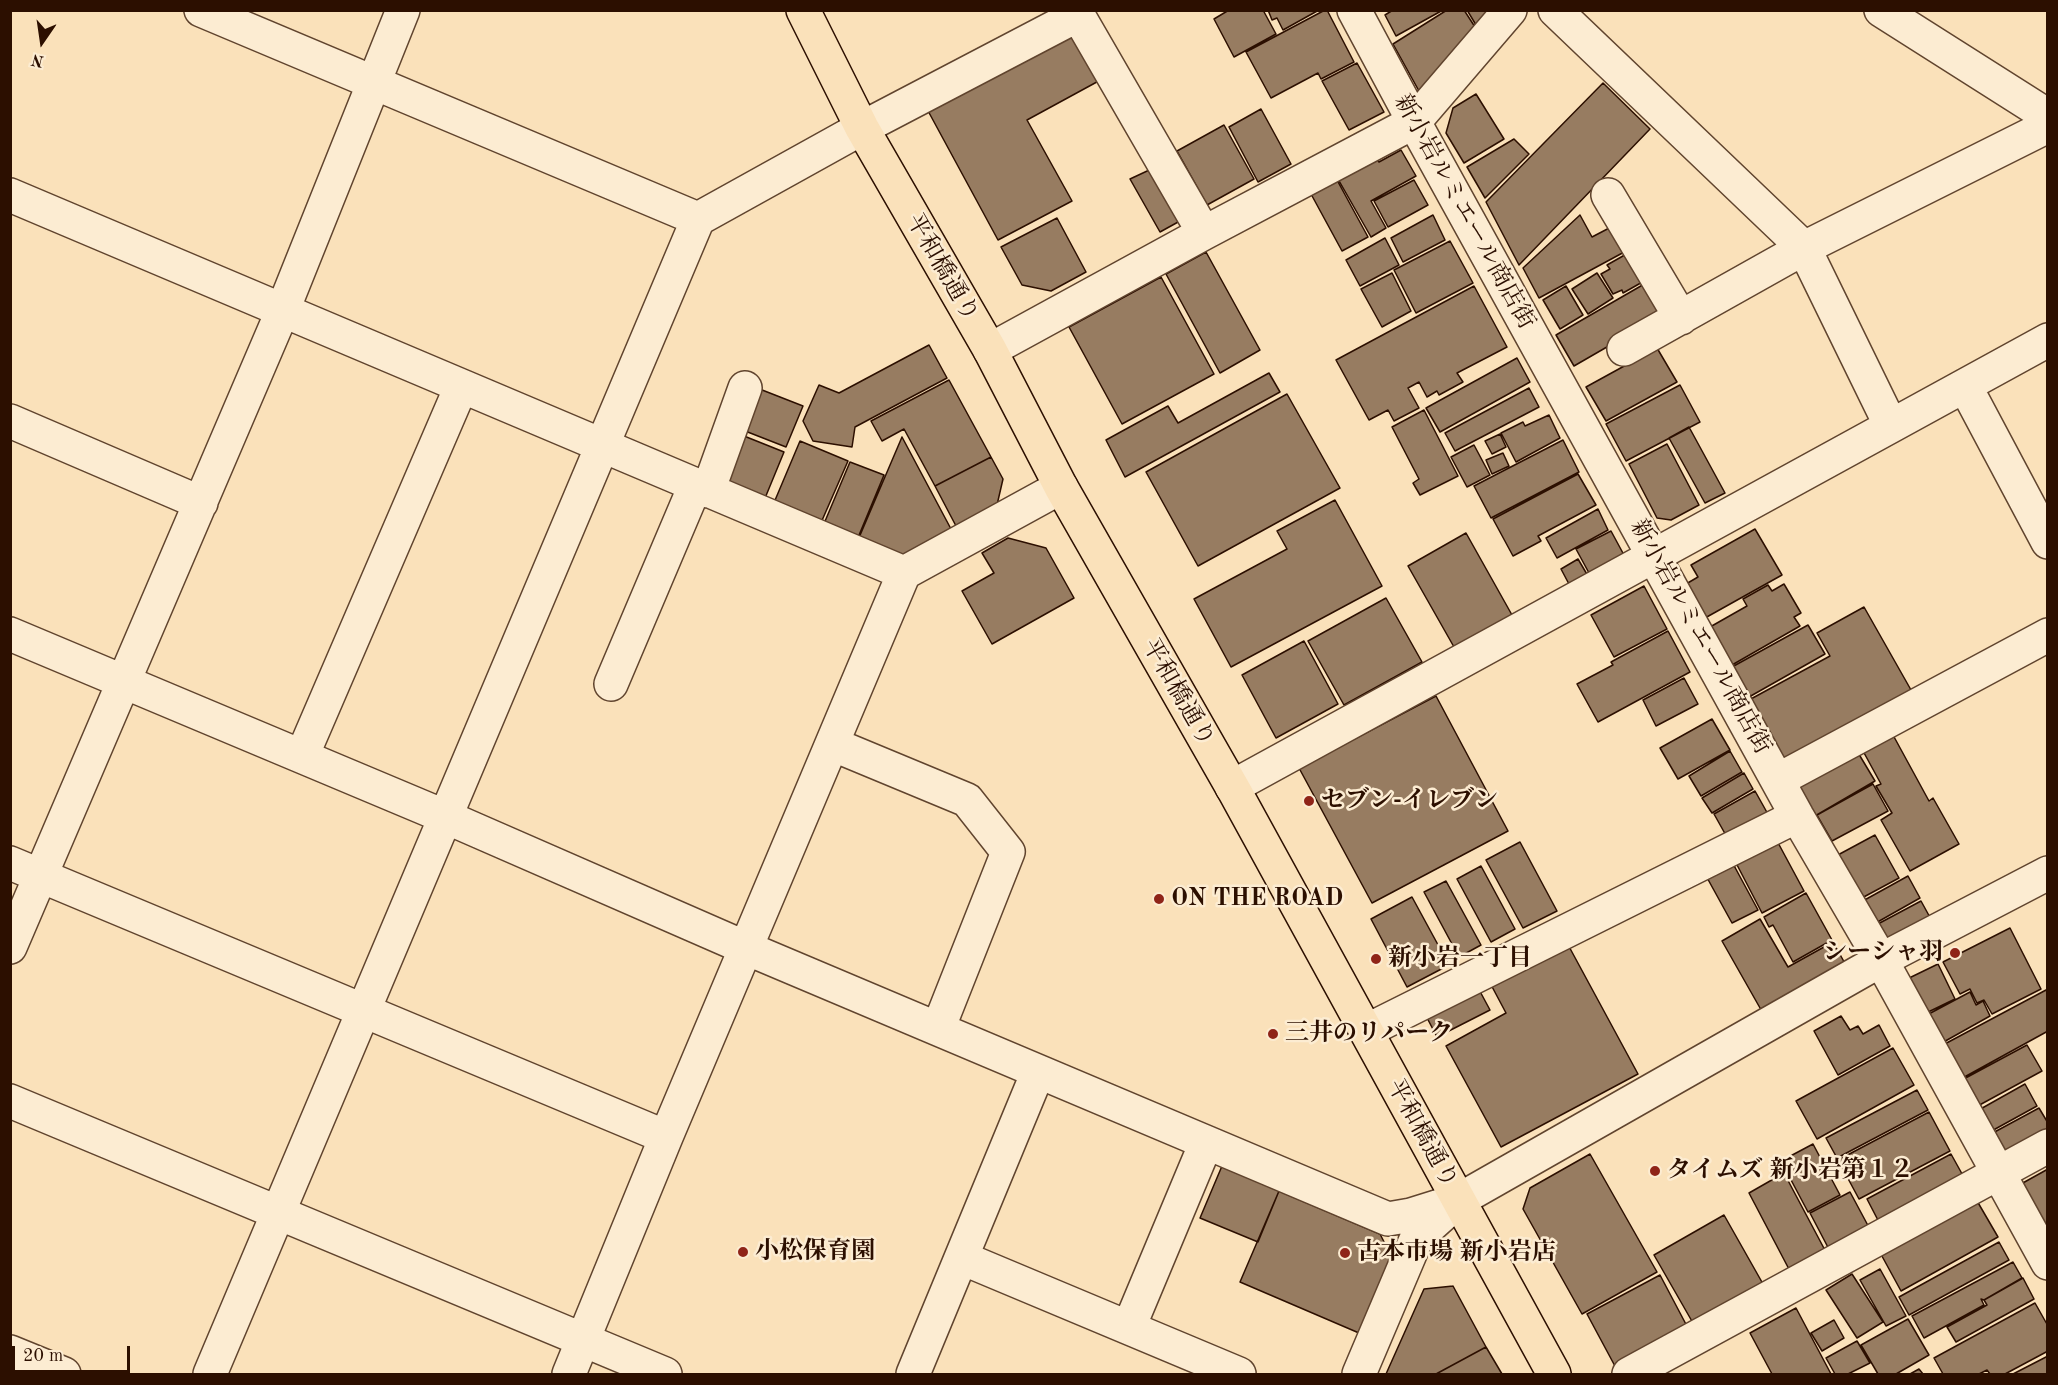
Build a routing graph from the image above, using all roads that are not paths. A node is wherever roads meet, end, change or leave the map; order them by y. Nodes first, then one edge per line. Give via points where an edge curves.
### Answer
1 (201, 10) edge
2 (403, 10) edge
3 (803, 10) edge
4 (1354, 10) edge
5 (1510, 10) edge
6 (1555, 10) edge
7 (1881, 10) edge
8 (374, 83) junction
9 (2048, 116) edge
10 (1414, 122) junction
11 (2048, 126) edge
12 (862, 128) junction
13 (10, 195) edge
14 (1608, 195) dead end
15 (698, 219) junction
16 (1204, 233) junction
17 (1804, 248) junction
18 (282, 312) junction
19 (1681, 318) junction
20 (2048, 340) edge
21 (1624, 349) dead end
22 (990, 350) junction
23 (1965, 386) junction
24 (461, 387) junction
25 (744, 388) dead end
26 (10, 421) edge
27 (1891, 426) junction
28 (602, 446) junction
29 (1061, 487) junction
30 (702, 488) junction
31 (201, 503) junction
32 (2048, 542) edge
33 (1655, 555) junction
34 (904, 573) junction
35 (10, 634) edge
36 (2048, 635) edge
37 (123, 681) junction
38 (611, 684) dead end
39 (832, 744) junction
40 (302, 756) junction
41 (1778, 780) junction
42 (1232, 787) junction
43 (1797, 816) junction
44 (446, 817) junction
45 (10, 863) edge
46 (2048, 873) edge
47 (40, 875) junction
48 (10, 947) edge
49 (746, 948) junction
50 (1881, 960) junction
51 (365, 1011) junction
52 (938, 1029) junction
53 (1366, 1031) junction
54 (1038, 1072) junction
55 (10, 1101) edge
56 (666, 1137) junction
57 (1206, 1143) junction
58 (2048, 1146) edge
59 (1998, 1173) junction
60 (1459, 1200) junction
61 (278, 1212) junction
62 (962, 1258) junction
63 (2048, 1263) edge
64 (1129, 1327) junction
65 (584, 1340) junction
66 (10, 1352) edge
67 (64, 1374) edge
68 (210, 1374) edge
69 (569, 1374) edge
70 (665, 1374) edge
71 (913, 1374) edge
72 (1239, 1374) edge
73 (1359, 1374) edge
74 (1554, 1374) edge
75 (1629, 1374) edge

1 - 8 street
2 - 8 street
3 - 12 main road, 平和橋通り
4 - 10 street, 新小岩ルミエール商店街
5 - 10 street
6 - 17 street
7 - 9 street
8 - 15 street
8 - 18 street
10 - 16 street
10 - 33 street, 新小岩ルミエール商店街
11 - 17 street
12 - 15 street
12 - 16 street via 1078,15
12 - 22 main road, 平和橋通り
13 - 18 street
14 - 19 street
15 - 28 street
16 - 22 street
17 - 19 street
17 - 27 street
18 - 24 street
18 - 31 street
19 - 21 street
20 - 23 street
22 - 29 main road, 平和橋通り
23 - 27 street
23 - 32 street
24 - 28 street
24 - 40 street
25 - 30 street
26 - 31 street
27 - 33 street
28 - 30 street
28 - 44 street
29 - 34 street
29 - 42 main road, 平和橋通り
30 - 34 street
30 - 38 street
31 - 37 street
33 - 41 street, 新小岩ルミエール商店街
33 - 42 street
34 - 39 street
35 - 37 street
36 - 41 street
37 - 40 street
37 - 47 street
39 - 49 street
39 - 52 street via 967,800 1008,852
40 - 44 street
41 - 43 street, 新小岩ルミエール商店街
42 - 53 main road, 平和橋通り
43 - 50 street, 新小岩ルミエール商店街
43 - 53 street
44 - 49 street
44 - 51 street
45 - 47 street
46 - 50 street
47 - 48 street
47 - 51 street
49 - 52 street
49 - 56 street
50 - 59 street, 新小岩ルミエール商店街
50 - 60 street
51 - 56 street
51 - 61 street
52 - 54 street
53 - 60 main road, 平和橋通り
54 - 57 street
54 - 62 street
55 - 61 street
56 - 65 street
57 - 60 street via 1388,1220
57 - 64 street
58 - 59 street
59 - 63 street, 新小岩ルミエール商店街
59 - 75 street
60 - 73 street via 1415,1242
60 - 74 main road, 平和橋通り
61 - 65 street
61 - 68 street
62 - 64 street
62 - 71 street
64 - 72 street
65 - 69 street
65 - 70 street
66 - 67 street

